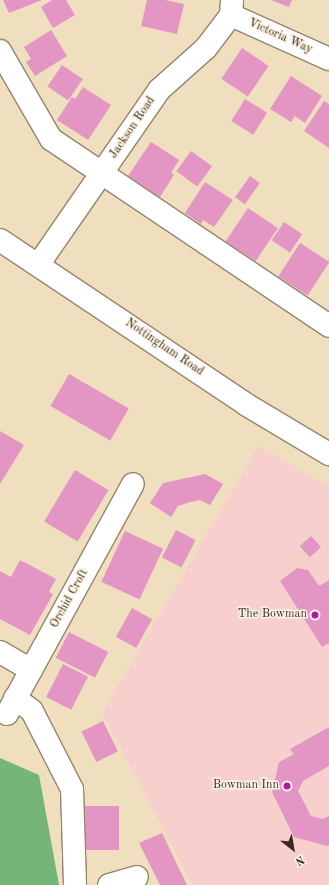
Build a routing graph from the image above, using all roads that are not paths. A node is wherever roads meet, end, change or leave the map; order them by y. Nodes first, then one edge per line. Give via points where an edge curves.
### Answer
1 (232, 7) edge
2 (0, 51) edge
3 (329, 59) edge
4 (101, 174) junction
5 (0, 240) edge
6 (38, 265) junction
7 (329, 326) edge
8 (329, 454) edge
9 (133, 484) dead end
10 (0, 652) edge
11 (31, 670) junction
12 (137, 876) dead end
13 (76, 885) edge
14 (109, 885) edge

1 - 3 street, Victoria Way
1 - 4 street, Jackson Road via 206,48 159,90
2 - 4 street via 51,138
4 - 6 street, Jackson Road
4 - 7 street
5 - 6 street, Nottingham Road
6 - 8 street, Nottingham Road via 247,405
9 - 11 street, Orchid Croft
10 - 11 street
11 - 13 street, Orchid Croft via 11,706 32,711 72,789
12 - 14 street

